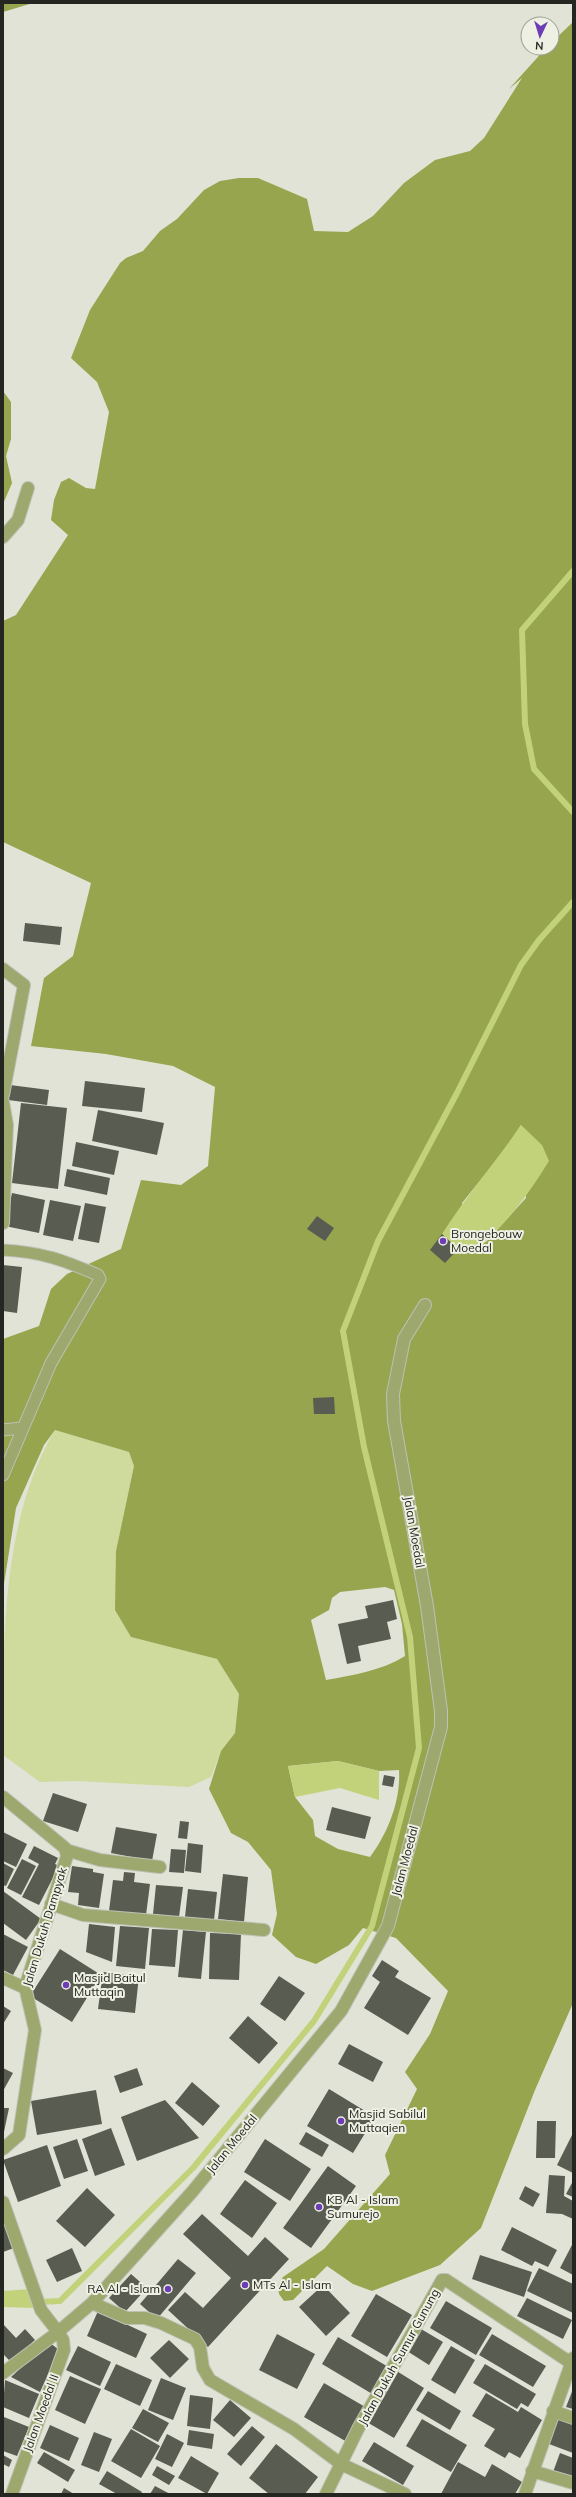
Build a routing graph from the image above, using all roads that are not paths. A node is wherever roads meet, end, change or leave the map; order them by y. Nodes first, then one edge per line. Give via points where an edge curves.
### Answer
1 (28, 488) dead end
2 (3, 537) edge
3 (3, 969) edge
4 (3, 1095) edge
5 (3, 1102) edge
6 (3, 1223) edge
7 (3, 1250) edge
8 (426, 1305) dead end
9 (21, 1428) junction
10 (3, 1430) edge
11 (3, 1475) edge
12 (3, 1797) edge
13 (66, 1850) junction
14 (160, 1868) dead end
15 (51, 1904) junction
16 (264, 1930) dead end
17 (3, 1978) edge
18 (25, 1988) junction
19 (3, 2149) edge
20 (3, 2202) edge
21 (92, 2303) junction
22 (58, 2332) junction
23 (572, 2360) edge
24 (3, 2373) edge
25 (552, 2411) junction
26 (573, 2418) edge
27 (341, 2464) junction
28 (532, 2471) junction
29 (573, 2483) edge
30 (12, 2494) edge
31 (326, 2494) edge
32 (405, 2494) edge
33 (525, 2494) edge

1 - 2 street via 18,520
3 - 4 street via 24,985
5 - 6 street via 8,1125
7 - 9 lane via 54,1256 98,1275 100,1279 58,1350
8 - 21 street, Jalan Moedal via 404,1339 393,1394 394,1421 433,1648 441,1727 388,1926 341,2011 192,2192
9 - 10 lane
9 - 11 lane
12 - 13 street, Jalan Dukuh Dampyak
13 - 14 street via 100,1860
13 - 15 street, Jalan Dukuh Dampyak via 67,1856
15 - 16 street via 83,1915
15 - 18 street, Jalan Dukuh Dampyak
17 - 18 street
18 - 19 street, Jalan Dukuh Dampyak via 35,2032 19,2135
20 - 22 street via 41,2310
21 - 22 street, Jalan Moedal
21 - 27 street via 127,2318 145,2318 161,2323 195,2339 200,2347 203,2368 210,2380 294,2429
22 - 24 street, Jalan Moedal
22 - 30 street, Jalan Moedal II via 63,2340 64,2350
23 - 25 street
23 - 27 street, Jalan Dukuh Sumur Gunung via 446,2280 442,2280
25 - 26 street
25 - 28 street
27 - 31 street, Jalan Dukuh Sumur Gunung
27 - 32 street
28 - 29 street
28 - 33 street

